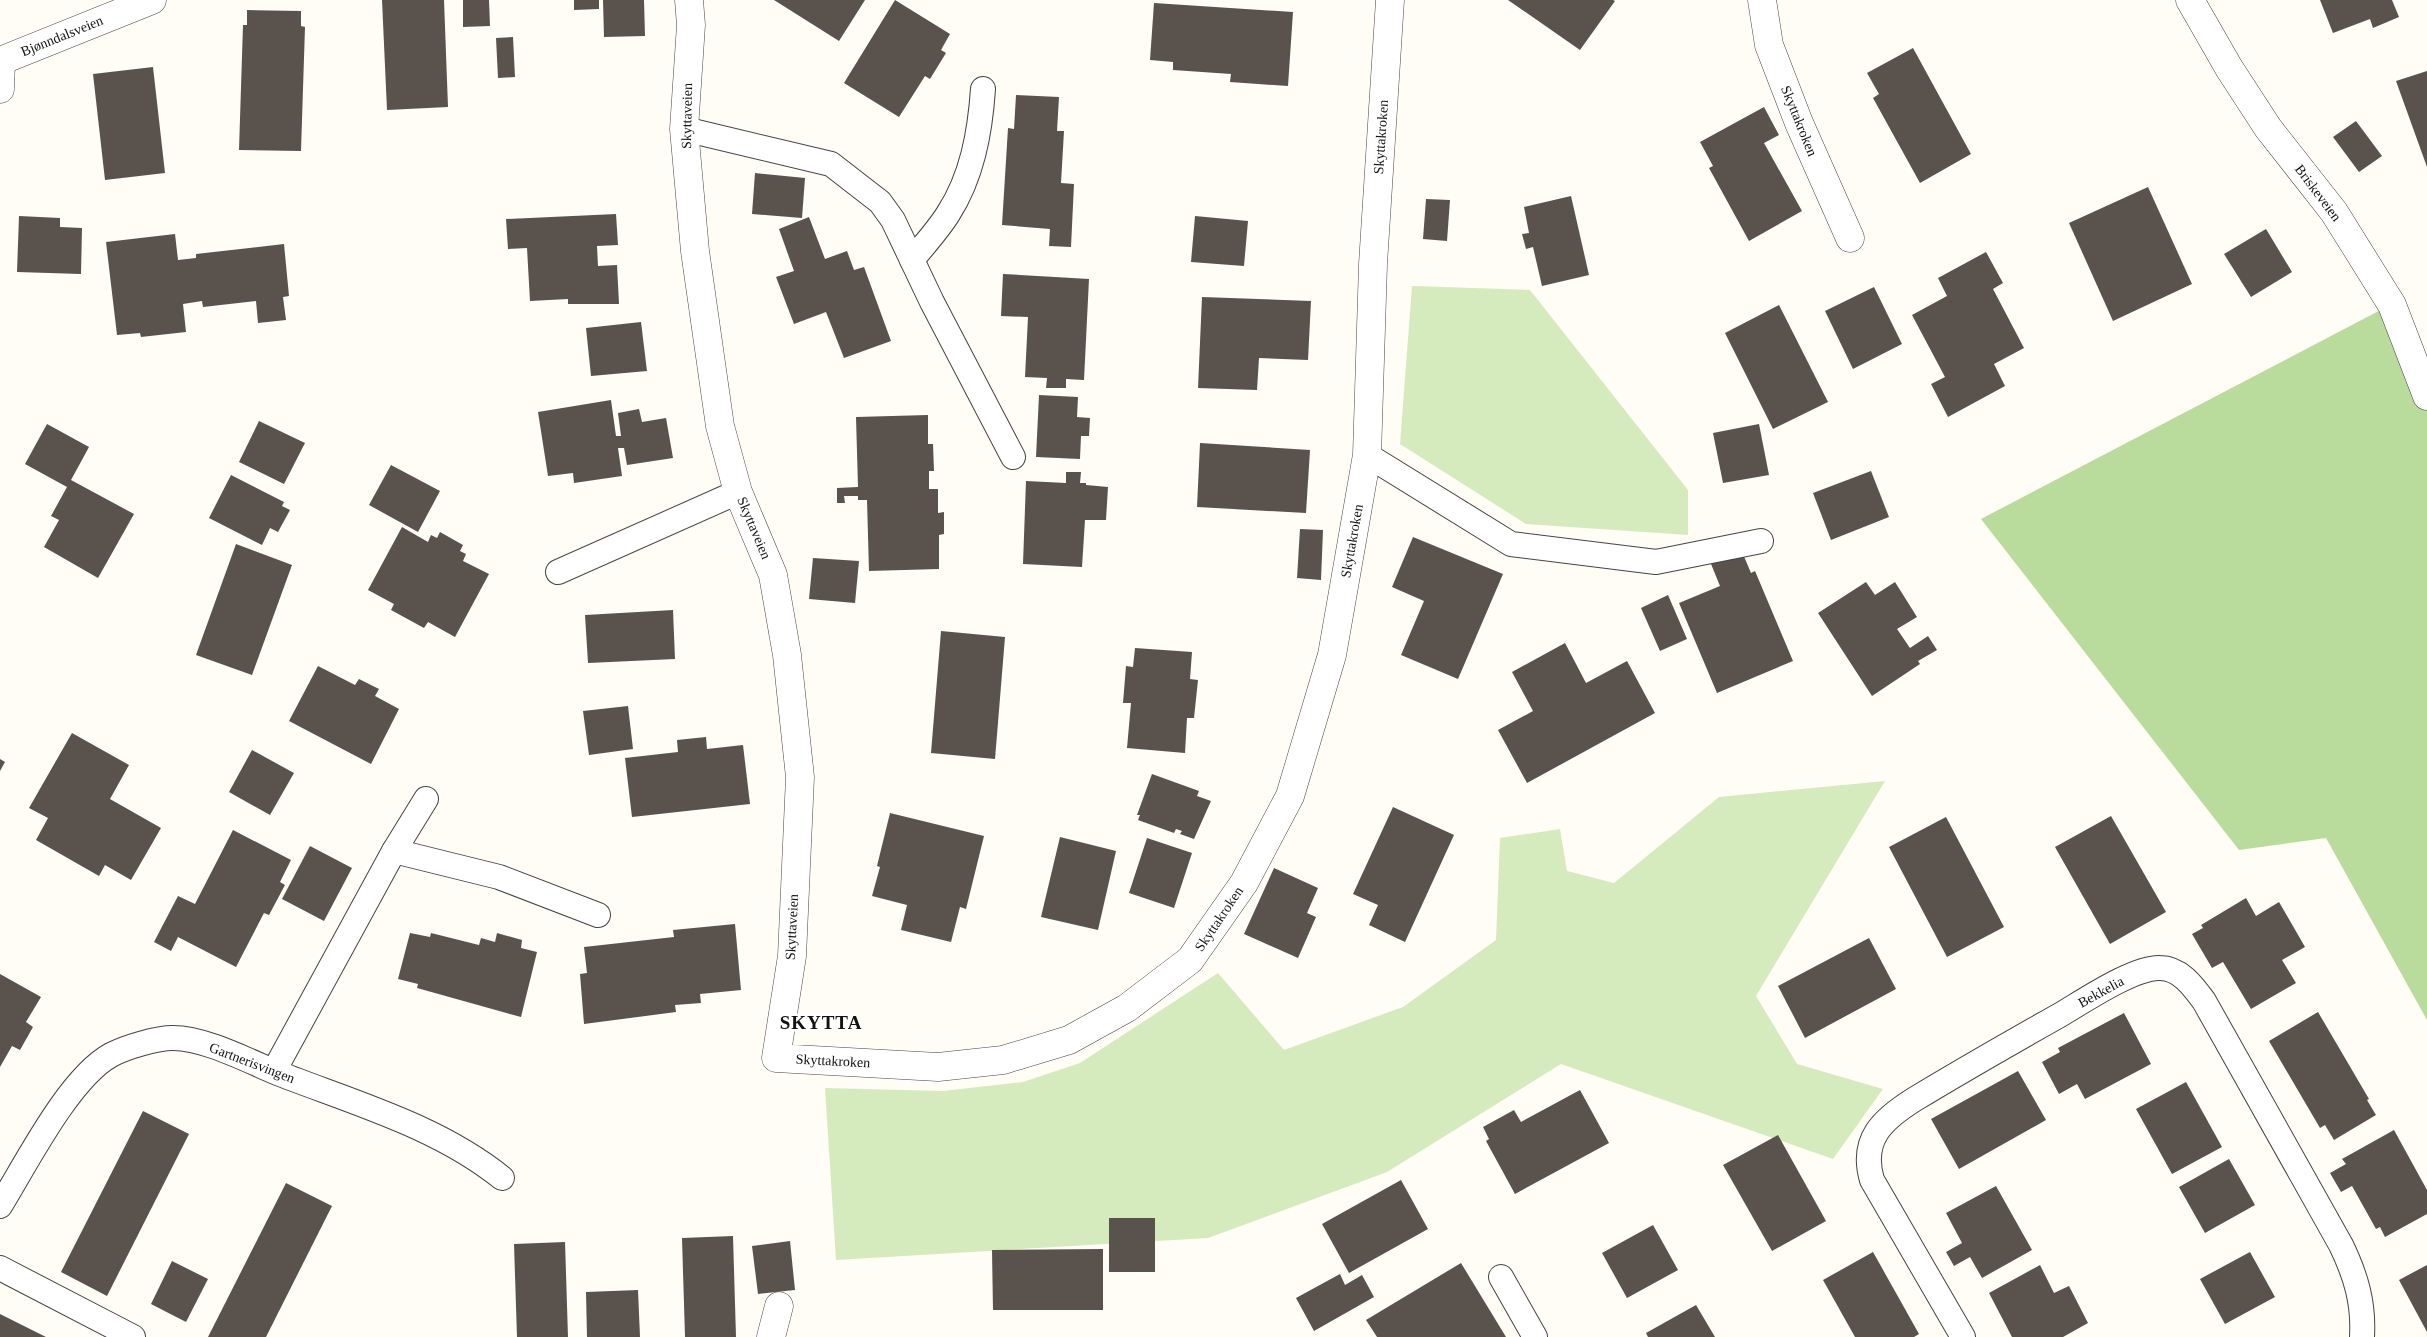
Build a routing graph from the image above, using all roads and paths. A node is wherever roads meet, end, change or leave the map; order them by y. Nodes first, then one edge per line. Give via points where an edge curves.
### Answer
1 (152, 0) edge
2 (689, 0) edge
3 (1390, 0) edge
4 (1762, 0) edge
5 (2190, 0) edge
6 (0, 61) edge
7 (0, 89) edge
8 (983, 89) dead end
9 (684, 129) junction
10 (1850, 238) dead end
11 (912, 260) junction
12 (2427, 396) edge
13 (1367, 455) junction
14 (1013, 456) dead end
15 (738, 492) junction
16 (1761, 541) dead end
17 (558, 572) dead end
18 (426, 799) dead end
19 (394, 851) junction
20 (598, 915) dead end
21 (776, 1058) joint
22 (274, 1071) junction
23 (502, 1178) dead end
24 (0, 1206) edge
25 (0, 1268) edge
26 (1500, 1277) dead end
27 (779, 1306) dead end
28 (133, 1337) edge
29 (771, 1337) edge
30 (1535, 1337) edge
31 (1964, 1337) edge
32 (2362, 1337) edge

1 - 6 street, Bjønndalsveien
2 - 9 street, Skyttaveien via 691,25
3 - 13 street, Skyttakroken via 1373,264
4 - 10 street, Skyttakroken via 1769,45 1799,123
5 - 12 street, Briskeveien via 2253,106 2334,212 2392,305
6 - 7 street
8 - 11 lane via 981,127 964,186 948,215
9 - 11 lane via 831,164 880,202 894,220
9 - 15 street, Skyttaveien via 695,251 719,416
11 - 14 lane
13 - 16 lane via 1511,544 1656,562
13 - 21 street, Skyttakroken via 1332,655 1290,796 1244,883 1190,960 1127,1008 1069,1040 1003,1060 938,1067
15 - 17 lane
15 - 21 street, Skyttaveien via 773,575 787,655 800,777 792,956
18 - 19 lane
19 - 20 lane via 499,877
19 - 22 lane
22 - 23 lane, Gartnerisvingen via 443,1140
22 - 24 lane, Gartnerisvingen via 220,1048 174,1038 111,1055 75,1085
25 - 28 lane
26 - 30 lane
27 - 29 street
31 - 32 lane, Bekkelia via 1872,1180 1868,1158 1875,1134 1893,1113 1914,1098 2110,986 2145,970 2160,968 2181,976 2204,1001 2342,1245 2360,1295

